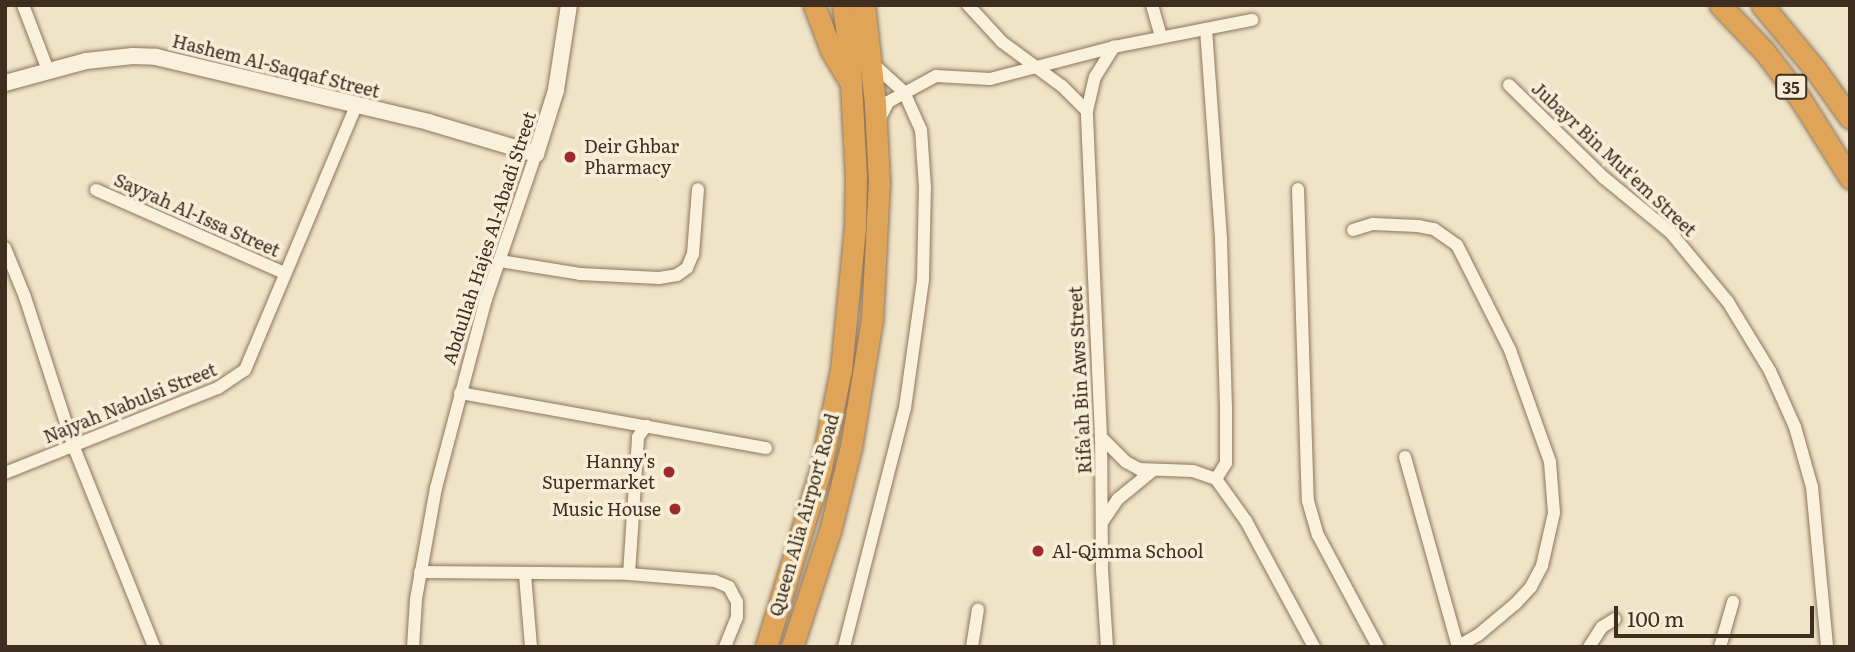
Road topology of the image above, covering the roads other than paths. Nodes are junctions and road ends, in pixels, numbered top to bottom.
1 (23, 5) edge
2 (569, 5) edge
3 (814, 5) edge
4 (843, 5) edge
5 (864, 5) edge
6 (968, 5) edge
7 (1152, 5) edge
8 (1720, 5) edge
9 (1762, 5) edge
10 (1252, 20) dead end
11 (1206, 29) junction
12 (1161, 37) junction
13 (1114, 47) junction
14 (871, 62) junction
15 (1034, 66) junction
16 (48, 70) junction
17 (850, 81) junction
18 (5, 83) edge
19 (1509, 85) dead end
20 (904, 92) junction
21 (356, 106) junction
22 (1087, 111) junction
23 (1850, 118) edge
24 (876, 124) junction
25 (536, 154) junction
26 (1850, 178) edge
27 (698, 188) dead end
28 (1298, 189) dead end
29 (96, 190) dead end
30 (1353, 230) dead end
31 (5, 248) edge
32 (500, 261) junction
33 (284, 272) junction
34 (460, 393) junction
35 (646, 426) junction
36 (1101, 438) junction
37 (73, 445) junction
38 (766, 448) dead end
39 (1405, 457) dead end
40 (1152, 471) junction
41 (5, 473) edge
42 (1216, 479) junction
43 (1102, 521) junction
44 (420, 572) junction
45 (629, 574) junction
46 (525, 575) junction
47 (1733, 602) dead end
48 (978, 609) dead end
49 (1615, 619) dead end
50 (150, 646) edge
51 (1458, 646) edge
52 (413, 647) edge
53 (530, 647) edge
54 (725, 647) edge
55 (766, 647) edge
56 (792, 647) edge
57 (845, 647) edge
58 (972, 647) edge
59 (1107, 647) edge
60 (1314, 647) edge
61 (1378, 647) edge
62 (1589, 647) edge
63 (1720, 647) edge
64 (1827, 647) edge

1 - 16 street
2 - 25 street, Abdullah Hajes Al-Abadi Street
3 - 17 highway
4 - 17 highway, Queen Alia Airport Road
5 - 14 highway, Queen Alia Airport Road
6 - 15 street
7 - 12 street
8 - 26 highway, 35
9 - 23 highway, 35
10 - 11 street
11 - 12 street
11 - 42 street
12 - 13 street
13 - 15 street
13 - 22 street, Rifa'ah Bin Aws Street
14 - 20 street
14 - 24 highway, Queen Alia Airport Road
15 - 20 street
15 - 22 street
16 - 18 street, Hashem Al-Saqqaf Street
16 - 21 street, Hashem Al-Saqqaf Street
17 - 55 highway, Queen Alia Airport Road
19 - 64 street, Jubayr Bin Mut'em Street
20 - 24 street
20 - 57 street
21 - 25 street, Hashem Al-Saqqaf Street
21 - 33 street, Najyah Nabulsi Street
22 - 36 street, Rifa'ah Bin Aws Street
24 - 56 highway, Queen Alia Airport Road
25 - 32 street, Abdullah Hajes Al-Abadi Street
27 - 32 street
28 - 61 street
29 - 33 street, Sayyah Al-Issa Street
30 - 51 street
31 - 37 street
32 - 34 street, Abdullah Hajes Al-Abadi Street
33 - 37 street, Najyah Nabulsi Street
34 - 35 street
34 - 44 street, Abdullah Hajes Al-Abadi Street
35 - 38 street
35 - 45 street
36 - 40 street
36 - 43 street, Rifa'ah Bin Aws Street
37 - 41 street, Najyah Nabulsi Street
37 - 50 street
39 - 51 street
40 - 42 street
40 - 43 street
42 - 60 street
43 - 59 street, Rifa'ah Bin Aws Street
44 - 46 street
44 - 52 street, Abdullah Hajes Al-Abadi Street
45 - 46 street
45 - 54 street
46 - 53 street
47 - 63 street
48 - 58 street
49 - 62 street

